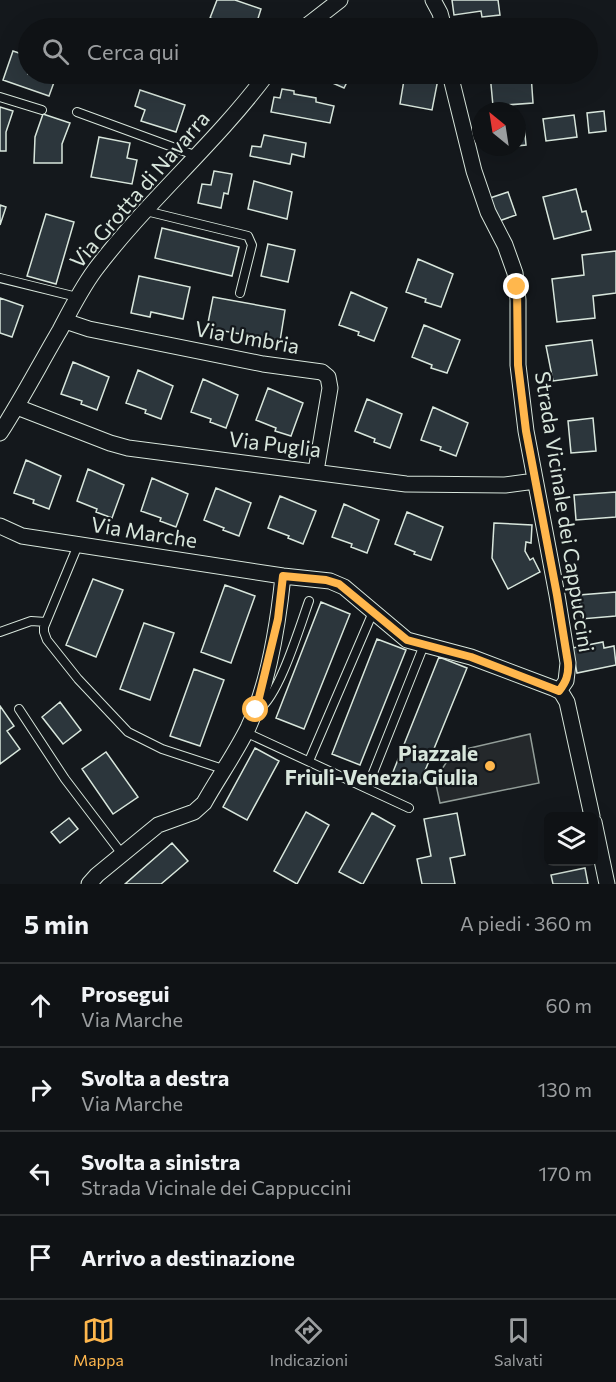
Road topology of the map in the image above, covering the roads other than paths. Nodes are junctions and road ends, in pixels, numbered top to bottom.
1 (340, 0) edge
2 (433, 0) edge
3 (317, 18) edge
4 (441, 18) edge
5 (258, 84) edge
6 (452, 84) edge
7 (0, 97) edge
8 (42, 110) dead end
9 (77, 112) dead end
10 (197, 156) junction
11 (146, 212) junction
12 (0, 278) edge
13 (240, 293) dead end
14 (77, 297) junction
15 (64, 321) junction
16 (17, 407) junction
17 (0, 433) edge
18 (316, 471) junction
19 (535, 481) junction
20 (0, 526) edge
21 (78, 545) junction
22 (283, 576) junction
23 (309, 601) dead end
24 (373, 612) junction
25 (46, 622) junction
26 (0, 632) edge
27 (424, 645) junction
28 (559, 691) junction
29 (19, 709) dead end
30 (255, 710) junction
31 (245, 732) junction
32 (309, 761) junction
33 (223, 769) junction
34 (367, 788) junction
35 (409, 808) dead end
36 (591, 812) edge
37 (598, 841) edge
38 (122, 854) junction
39 (89, 884) edge
40 (607, 884) edge

1 - 3 street
2 - 4 street
5 - 10 street, Via Grotta di Navarra
6 - 19 street, Strada Vicinale dei Cappuccini
7 - 8 lane
9 - 10 lane
10 - 11 street, Via Grotta di Navarra
11 - 13 lane
11 - 14 street, Via Grotta di Navarra
12 - 14 lane
14 - 15 street, Via Grotta di Navarra
15 - 16 street, Via Grotta di Navarra
15 - 18 street, Via Umbria
16 - 17 street, Via Grotta di Navarra
16 - 18 street, Via Puglia
18 - 19 street, Via Puglia
19 - 28 street, Strada Vicinale dei Cappuccini
20 - 21 street, Via Marche
21 - 22 street, Via Marche
21 - 25 lane
22 - 24 street, Via Marche
22 - 30 street
23 - 30 lane
24 - 27 street, Via Marche
24 - 32 lane
25 - 26 lane
25 - 33 lane
27 - 28 street, Via Marche
27 - 34 lane
28 - 36 street
29 - 38 lane
30 - 31 street
31 - 32 lane
31 - 33 street
32 - 34 lane
33 - 38 street
34 - 35 lane
37 - 40 street
38 - 39 street

